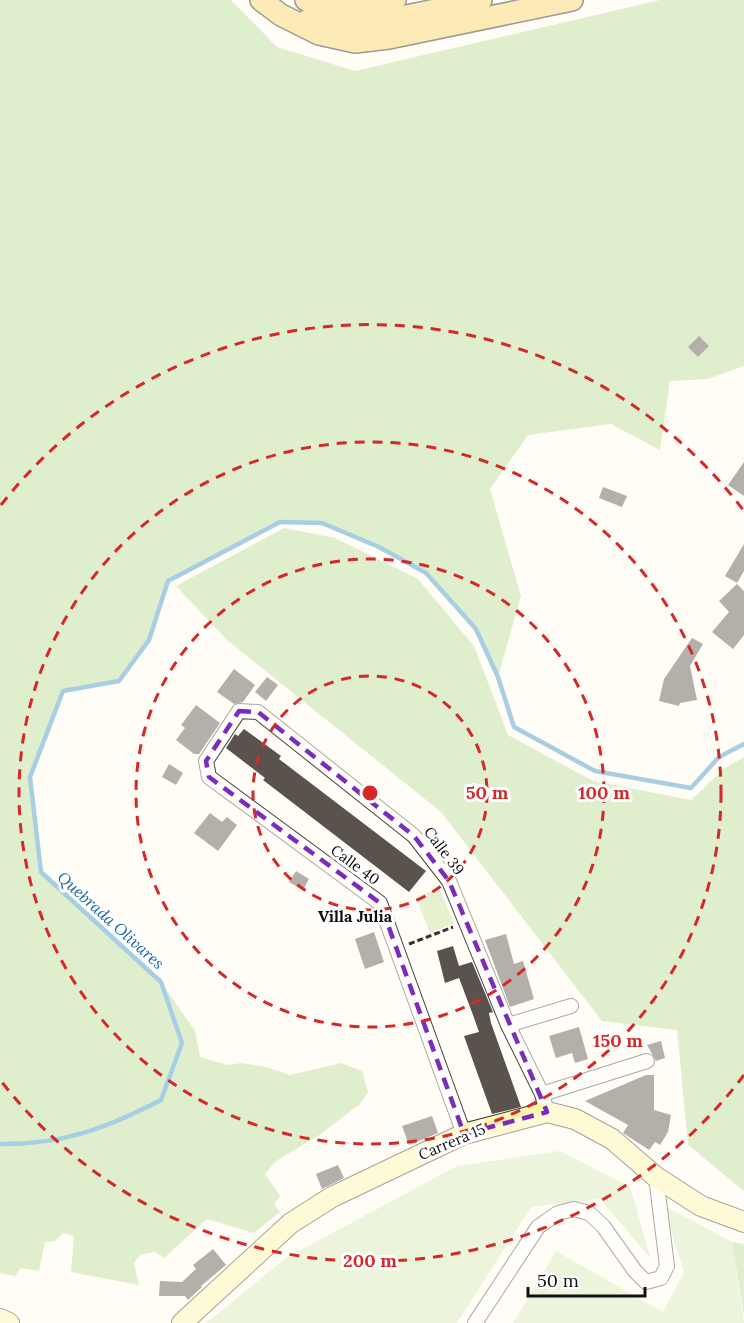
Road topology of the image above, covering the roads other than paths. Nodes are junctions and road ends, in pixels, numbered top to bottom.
1 (261, 0) edge
2 (306, 0) edge
3 (482, 0) edge
4 (572, 0) edge
5 (393, 10) edge
6 (281, 15) junction
7 (245, 709) joint
8 (571, 1006) dead end
9 (507, 1025) junction
10 (647, 1061) dead end
11 (544, 1103) junction
12 (464, 1134) junction
13 (656, 1177) junction
14 (744, 1222) edge
15 (0, 1319) edge
16 (9, 1323) edge
17 (182, 1323) edge
18 (475, 1323) edge

1 - 6 main road
2 - 5 main road
3 - 5 main road
4 - 6 main road
5 - 6 main road
7 - 9 street, Calle 39
7 - 12 street, Calle 40
8 - 9 street
9 - 11 street, Calle 39
10 - 11 street
11 - 12 main road, Carrera 15
11 - 13 main road, Carrera 15
12 - 17 main road, Carrera 15
13 - 14 main road, Carrera 15
13 - 18 street
15 - 16 main road

